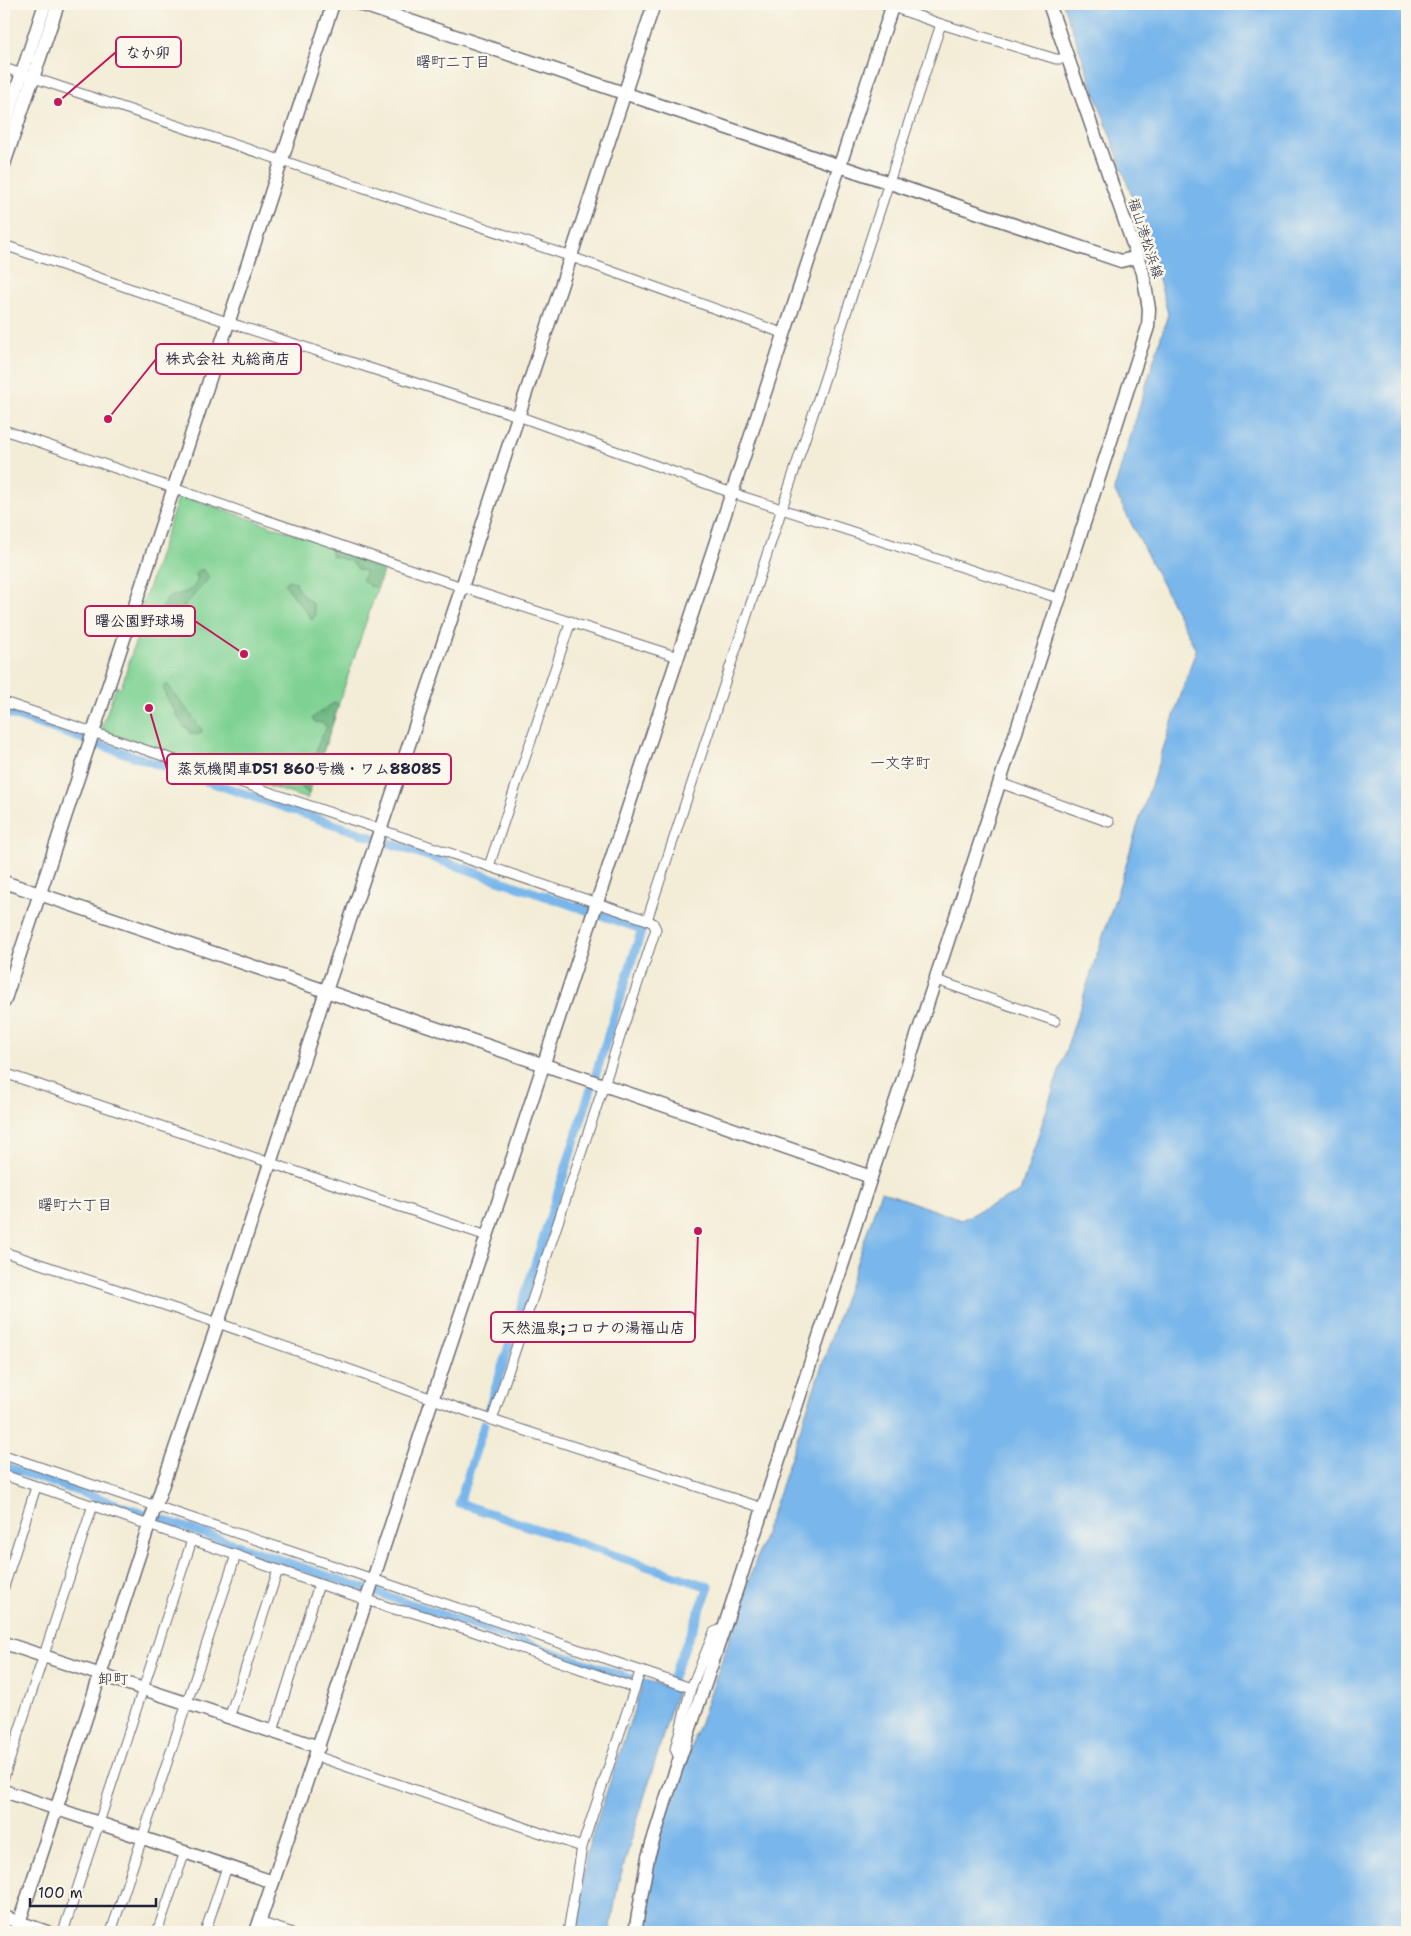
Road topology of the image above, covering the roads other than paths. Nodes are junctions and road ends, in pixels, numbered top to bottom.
1 (45, 4) edge
2 (58, 4) edge
3 (333, 4) edge
4 (360, 4) edge
5 (654, 4) edge
6 (1049, 4) edge
7 (890, 5) edge
8 (940, 24) junction
9 (1068, 59) junction
10 (4, 68) edge
11 (27, 75) junction
12 (624, 92) junction
13 (4, 127) edge
14 (282, 159) junction
15 (4, 164) edge
16 (841, 166) junction
17 (889, 183) junction
18 (4, 245) edge
19 (569, 256) junction
20 (1138, 257) junction
21 (230, 322) junction
22 (785, 334) junction
23 (518, 416) junction
24 (4, 430) edge
25 (173, 488) junction
26 (732, 493) junction
27 (782, 510) junction
28 (462, 587) junction
29 (1061, 599) junction
30 (571, 622) junction
31 (678, 657) junction
32 (4, 702) edge
33 (91, 738) junction
34 (1000, 783) junction
35 (1109, 822) dead end
36 (378, 836) junction
37 (489, 866) junction
38 (4, 882) edge
39 (40, 894) junction
40 (594, 909) junction
41 (647, 920) junction
42 (936, 980) junction
43 (326, 991) junction
44 (4, 1002) edge
45 (1055, 1021) dead end
46 (543, 1066) junction
47 (4, 1073) edge
48 (602, 1085) junction
49 (270, 1162) junction
50 (871, 1177) junction
51 (487, 1236) junction
52 (4, 1252) edge
53 (218, 1324) junction
54 (432, 1398) junction
55 (492, 1420) junction
56 (4, 1455) edge
57 (4, 1475) edge
58 (36, 1486) junction
59 (93, 1505) junction
60 (763, 1508) junction
61 (152, 1516) junction
62 (192, 1540) junction
63 (236, 1555) junction
64 (278, 1570) junction
65 (319, 1584) junction
66 (4, 1587) edge
67 (370, 1589) junction
68 (724, 1628) junction
69 (4, 1643) edge
70 (43, 1656) junction
71 (101, 1675) junction
72 (637, 1680) junction
73 (691, 1688) junction
74 (143, 1690) junction
75 (187, 1704) junction
76 (229, 1718) junction
77 (273, 1731) junction
78 (317, 1752) junction
79 (680, 1758) junction
80 (4, 1777) edge
81 (4, 1791) edge
82 (56, 1808) junction
83 (98, 1823) junction
84 (141, 1838) junction
85 (582, 1847) junction
86 (185, 1852) junction
87 (227, 1867) junction
88 (273, 1882) junction
89 (4, 1917) edge
90 (18, 1927) edge
91 (258, 1927) edge
92 (47, 1932) edge
93 (63, 1932) edge
94 (110, 1932) edge
95 (157, 1932) edge
96 (205, 1932) edge
97 (290, 1932) edge
98 (568, 1932) edge
99 (635, 1932) edge

1 - 11 street
2 - 11 street
3 - 14 street
4 - 12 street
5 - 12 street
6 - 9 street, 福山港松浜線
7 - 8 street
7 - 16 street
8 - 9 street
8 - 17 street
9 - 20 street, 福山港松浜線
10 - 11 street
11 - 13 street
11 - 14 street
11 - 15 street
12 - 16 street
12 - 19 street
14 - 19 street
14 - 21 street
16 - 17 street
16 - 22 street
17 - 20 street
17 - 27 street
18 - 21 street
19 - 22 street
19 - 23 street
20 - 29 street, 福山港松浜線
21 - 23 street
21 - 25 street
22 - 26 street
23 - 26 street
23 - 28 street
24 - 25 street
25 - 28 street
25 - 33 street
26 - 27 street
26 - 31 street
27 - 29 street
27 - 41 street
28 - 30 street
28 - 36 street
29 - 34 street, 福山港松浜線
30 - 31 street
30 - 37 street
31 - 40 street
32 - 33 street
33 - 36 street
33 - 39 street
34 - 35 street
34 - 42 street, 福山港松浜線
36 - 37 street
36 - 43 street
37 - 40 street
38 - 39 street
39 - 43 street
39 - 44 street
40 - 41 street
40 - 46 street
41 - 48 street
42 - 45 street
42 - 50 street, 福山港松浜線
43 - 46 street
43 - 49 street
46 - 48 street
46 - 51 street
47 - 49 street
48 - 50 street
48 - 55 street
49 - 51 street
49 - 53 street
50 - 60 street, 福山港松浜線
51 - 54 street
52 - 53 street
53 - 54 street
53 - 61 street
54 - 55 street
54 - 67 street
55 - 60 street
56 - 61 street
57 - 58 street
58 - 59 street
58 - 66 street
59 - 61 street
59 - 70 street
60 - 68 street, 福山港松浜線
61 - 62 street
61 - 67 street
61 - 71 street
62 - 63 street
62 - 74 street
63 - 64 street
63 - 75 street
64 - 65 street
64 - 76 street
65 - 67 street
65 - 77 street
67 - 72 street
67 - 72 street
67 - 78 street
68 - 73 street
68 - 79 street, 福山港松浜線
69 - 70 street
70 - 71 street
70 - 80 street
71 - 74 street
71 - 82 street
72 - 73 street
72 - 85 street
73 - 79 street
74 - 75 street
74 - 83 street
75 - 76 street
75 - 84 street
76 - 77 street
77 - 78 street
78 - 85 street
78 - 88 street
79 - 99 street, 福山港松浜線
81 - 82 street
82 - 83 street
82 - 90 street
83 - 84 street
83 - 93 street
84 - 86 street
84 - 94 street
85 - 98 street
86 - 87 street
86 - 95 street
87 - 88 street
87 - 96 street
88 - 91 street
89 - 90 street
90 - 92 street
91 - 97 street

